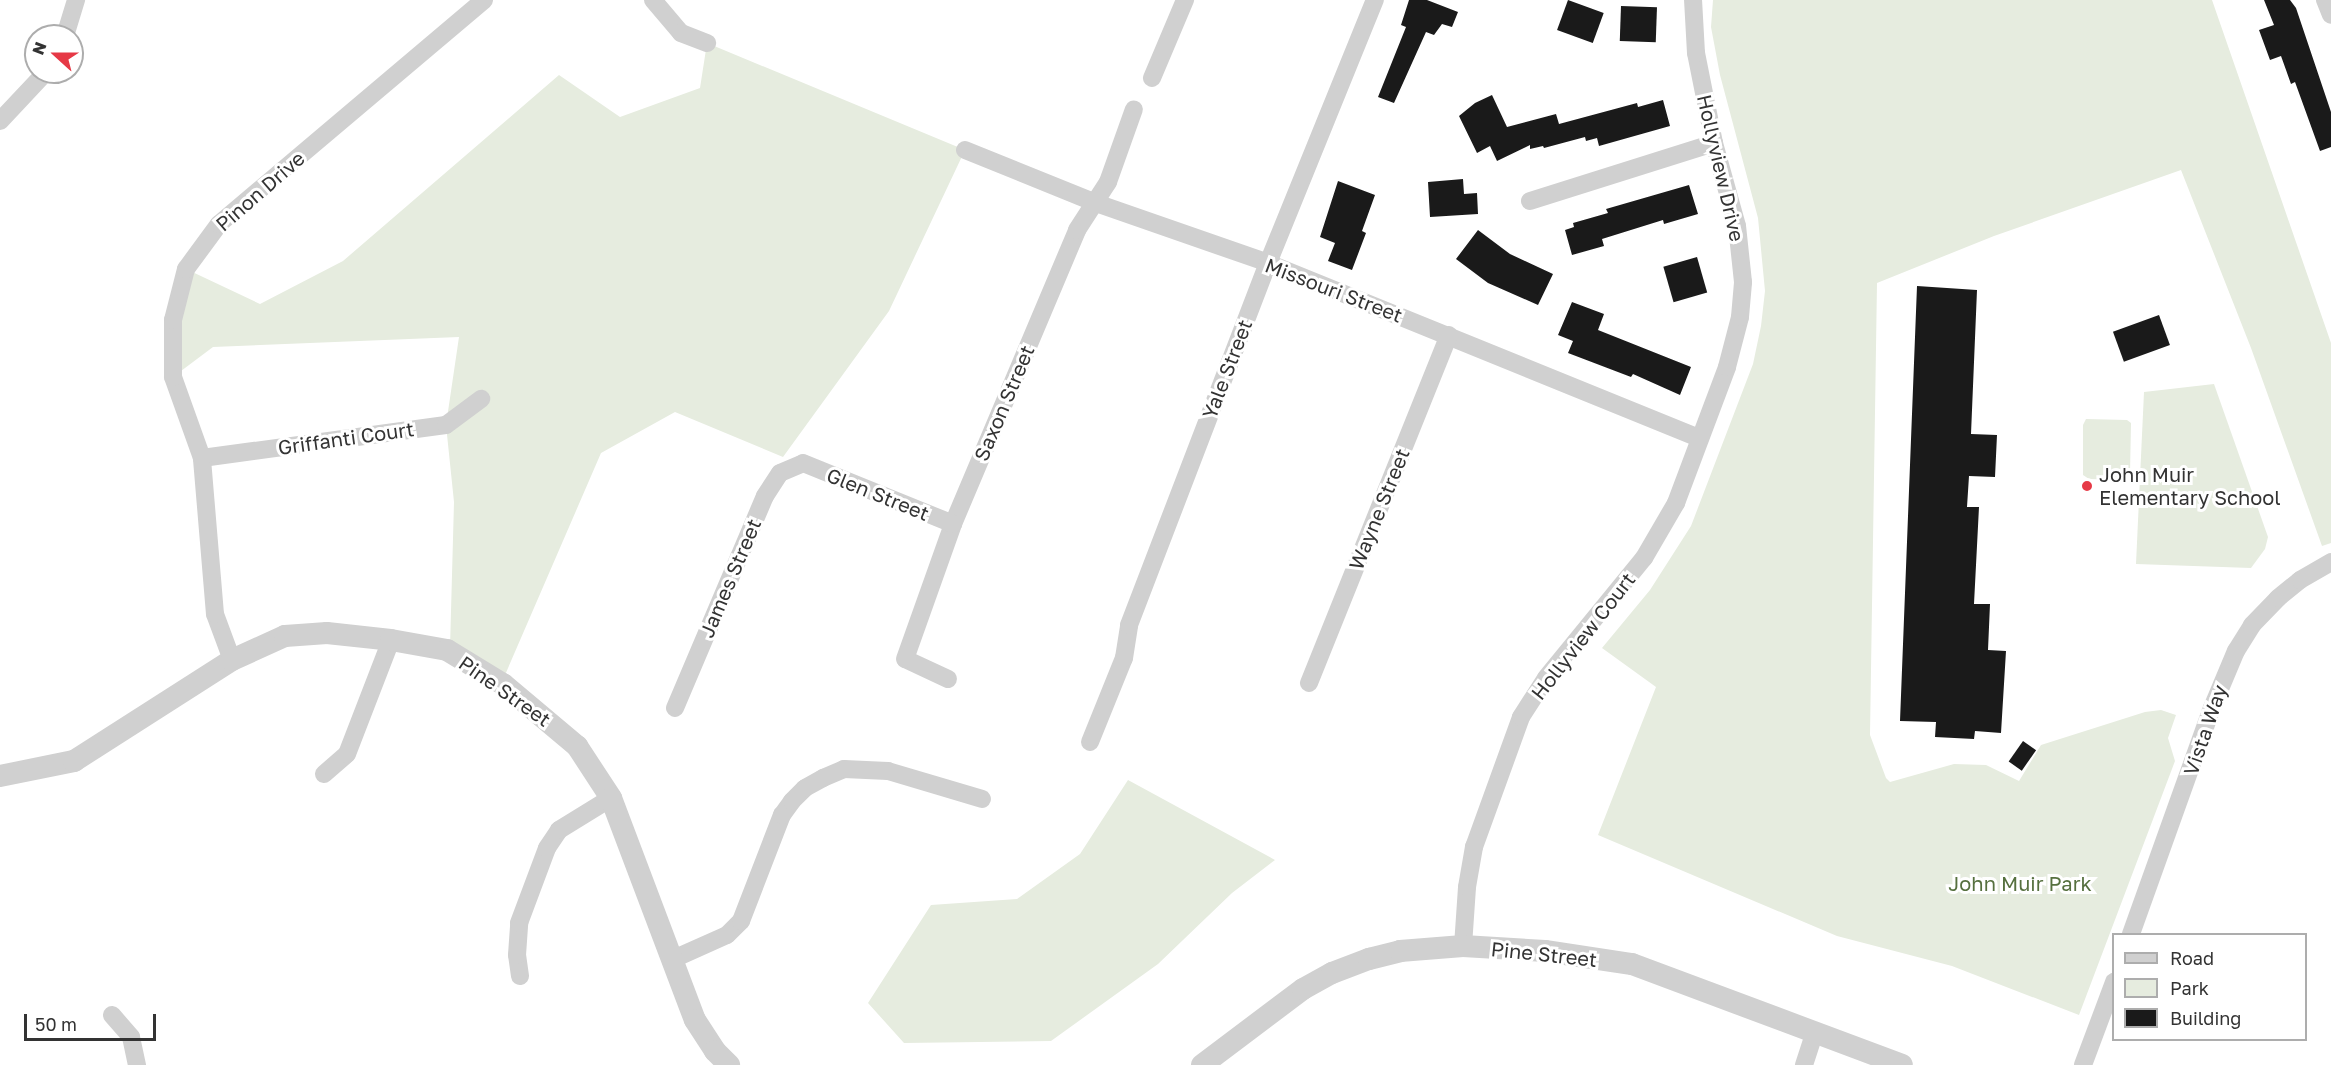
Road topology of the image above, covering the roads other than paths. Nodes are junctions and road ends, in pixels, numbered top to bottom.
1 (76, 0) edge
2 (484, 0) edge
3 (653, 0) edge
4 (1185, 0) edge
5 (1375, 0) edge
6 (1693, 0) edge
7 (2325, 0) edge
8 (2331, 15) edge
9 (68, 24) edge
10 (707, 43) dead end
11 (1152, 78) dead end
12 (35, 84) edge
13 (1134, 109) dead end
14 (0, 121) edge
15 (1714, 143) junction
16 (965, 150) dead end
17 (1530, 201) dead end
18 (1096, 203) junction
19 (1268, 263) junction
20 (1449, 335) junction
21 (481, 399) dead end
22 (1700, 438) junction
23 (202, 458) junction
24 (802, 464) joint
25 (953, 525) junction
26 (2331, 562) edge
27 (391, 640) junction
28 (232, 660) junction
29 (948, 679) dead end
30 (1309, 683) dead end
31 (675, 708) dead end
32 (1090, 742) dead end
33 (324, 774) dead end
34 (0, 776) edge
35 (611, 798) junction
36 (982, 799) dead end
37 (2131, 933) edge
38 (1463, 946) junction
39 (671, 960) junction
40 (520, 976) dead end
41 (2112, 987) edge
42 (112, 1015) dead end
43 (1815, 1032) junction
44 (1212, 1062) edge
45 (137, 1065) edge
46 (729, 1065) edge
47 (1804, 1065) edge
48 (1902, 1065) edge
49 (2083, 1065) edge

1 - 9 street
2 - 23 street, Pinon Drive
3 - 10 street
4 - 11 street
5 - 19 street, Yale Street
6 - 15 street, Hollyview Drive
7 - 8 street
12 - 14 street
13 - 18 street, Saxon Street
15 - 17 street
15 - 22 street, Hollyview Drive
16 - 18 street, Missouri Street
18 - 19 street, Missouri Street
18 - 25 street, Saxon Street
19 - 20 street, Missouri Street
19 - 32 street, Yale Street
20 - 22 street, Missouri Street
20 - 30 street, Wayne Street
21 - 23 street, Griffanti Court
22 - 38 street, Hollyview Court
23 - 28 street, Pinon Drive
24 - 25 street, Glen Street
24 - 31 street, James Street
25 - 29 street, Saxon Street
26 - 37 street, Vista Way
27 - 28 street, Pine Street
27 - 33 street
27 - 35 street, Pine Street
28 - 34 street, Pine Street
35 - 39 street, Pine Street
35 - 40 street
36 - 39 street
38 - 43 street, Pine Street
38 - 44 street, Pine Street
39 - 46 street, Pine Street
41 - 49 street
42 - 45 street
43 - 47 street
43 - 48 street, Pine Street

